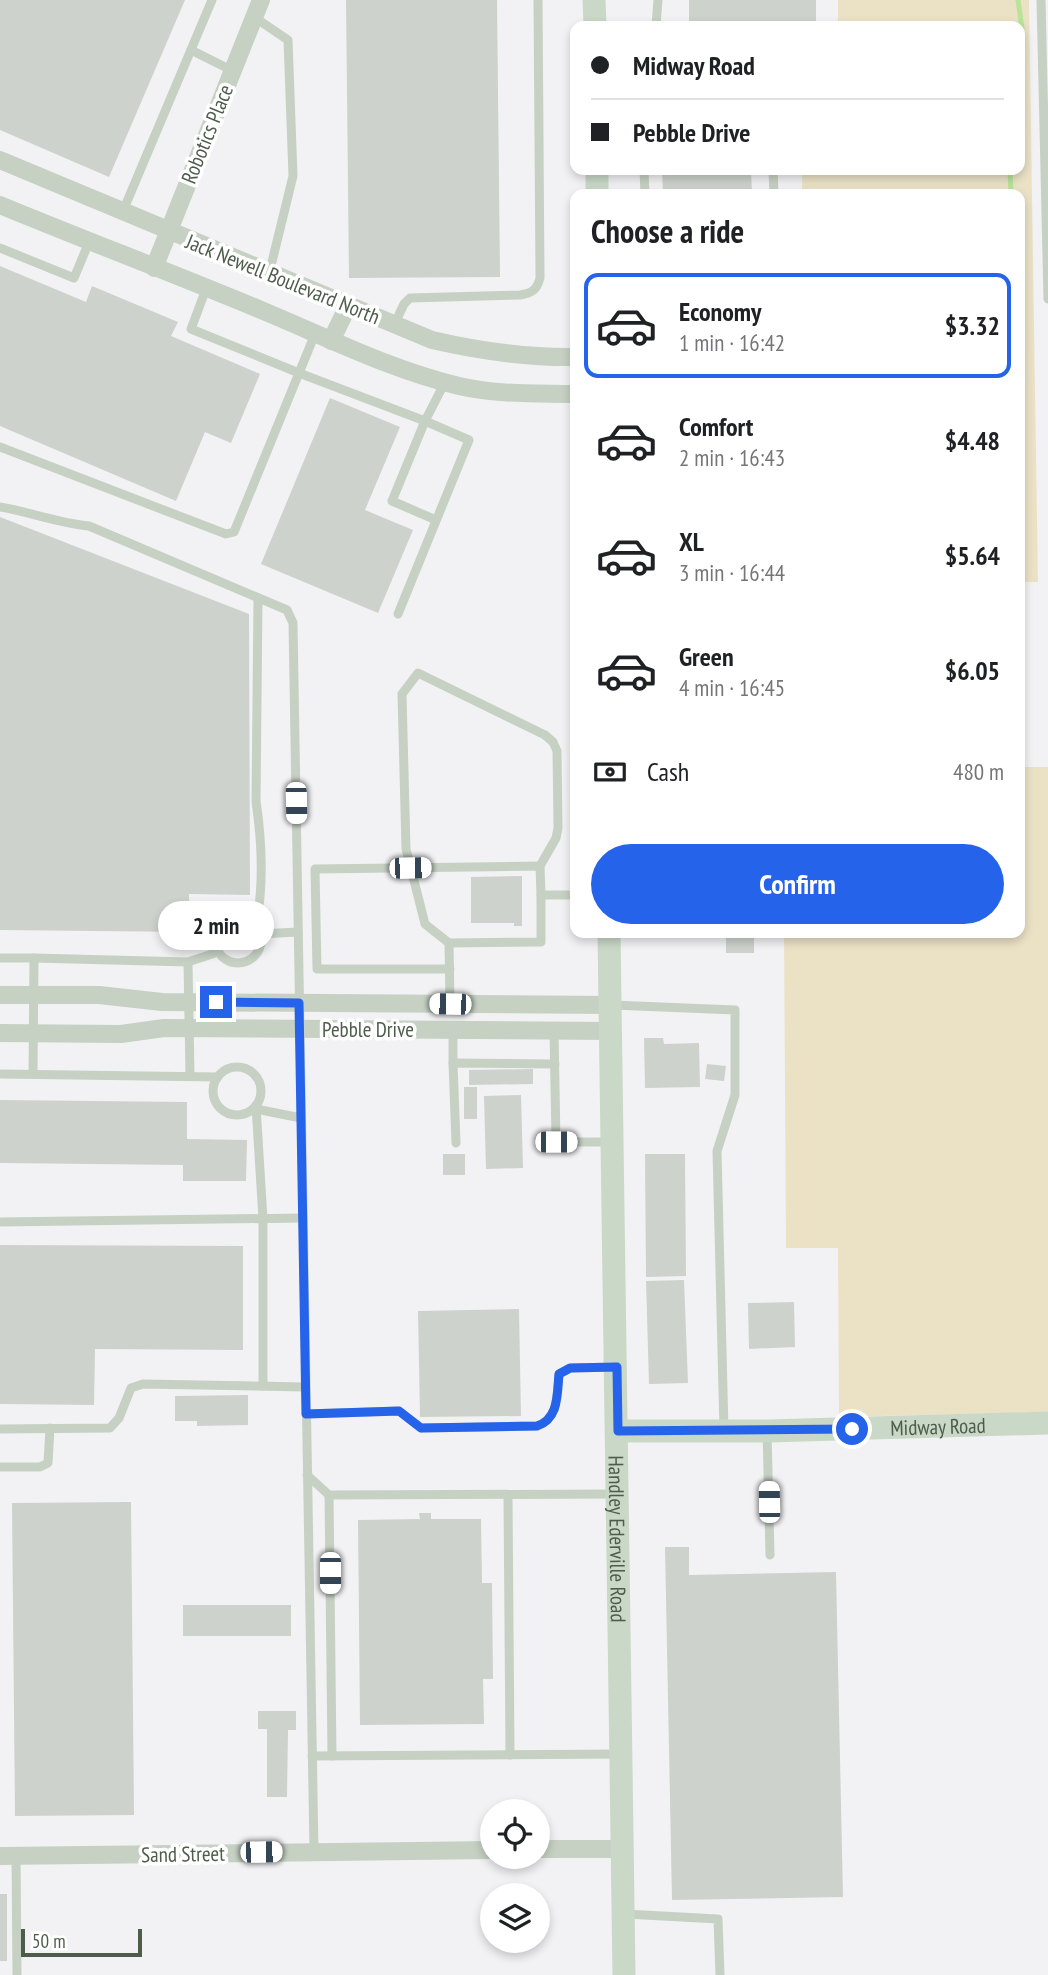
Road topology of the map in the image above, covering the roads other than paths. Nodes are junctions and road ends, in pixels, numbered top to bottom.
1 (212, 0) edge
2 (261, 0) edge
3 (538, 0) edge
4 (594, 0) edge
5 (658, 0) edge
6 (1041, 0) edge
7 (254, 17) junction
8 (595, 21) edge
9 (656, 21) edge
10 (191, 50) junction
11 (233, 71) junction
12 (0, 160) edge
13 (1, 208) edge
14 (122, 212) junction
15 (168, 232) junction
16 (89, 242) junction
17 (0, 248) edge
18 (154, 268) junction
19 (269, 274) junction
20 (206, 289) junction
21 (1048, 299) edge
22 (348, 306) junction
23 (394, 325) junction
24 (323, 338) junction
25 (570, 357) edge
26 (299, 373) junction
27 (445, 382) junction
28 (570, 394) edge
29 (425, 421) junction
30 (0, 447) edge
31 (0, 507) edge
32 (436, 520) junction
33 (258, 598) junction
34 (398, 614) dead end
35 (540, 866) junction
36 (410, 868) junction
37 (541, 895) junction
38 (570, 895) edge
39 (258, 930) junction
40 (298, 932) junction
41 (609, 938) edge
42 (449, 943) junction
43 (218, 952) junction
44 (0, 958) edge
45 (34, 958) junction
46 (188, 962) junction
47 (450, 969) junction
48 (0, 995) edge
49 (33, 995) junction
50 (188, 1002) junction
51 (299, 1003) junction
52 (418, 1003) junction
53 (450, 1004) junction
54 (508, 1004) junction
55 (611, 1005) junction
56 (188, 1028) junction
57 (299, 1029) junction
58 (419, 1030) junction
59 (453, 1030) junction
60 (508, 1030) junction
61 (554, 1031) junction
62 (611, 1031) junction
63 (0, 1033) edge
64 (33, 1034) junction
65 (453, 1063) junction
66 (555, 1064) junction
67 (0, 1074) edge
68 (33, 1074) junction
69 (190, 1076) junction
70 (218, 1077) junction
71 (256, 1107) junction
72 (300, 1118) junction
73 (613, 1142) junction
74 (456, 1143) dead end
75 (263, 1219) junction
76 (302, 1219) junction
77 (0, 1222) edge
78 (617, 1367) junction
79 (263, 1386) junction
80 (305, 1387) junction
81 (306, 1414) junction
82 (1048, 1423) edge
83 (50, 1428) junction
84 (0, 1429) edge
85 (618, 1431) junction
86 (724, 1431) junction
87 (767, 1431) junction
88 (0, 1467) edge
89 (307, 1475) junction
90 (618, 1494) junction
91 (329, 1495) junction
92 (508, 1496) junction
93 (769, 1555) dead end
94 (621, 1754) junction
95 (510, 1755) junction
96 (312, 1756) junction
97 (332, 1756) junction
98 (550, 1849) edge
99 (621, 1849) junction
100 (480, 1850) edge
101 (314, 1851) junction
102 (8, 1856) edge
103 (623, 1914) junction
104 (17, 1975) edge
105 (624, 1975) edge
106 (720, 1975) edge

1 - 10 lane
2 - 7 street, Robotics Place
3 - 23 lane
4 - 8 main road
5 - 9 lane
6 - 21 lane
7 - 11 street, Robotics Place
7 - 19 lane
10 - 11 lane
10 - 14 lane
11 - 15 street, Robotics Place
12 - 14 street, Jack Newell Boulevard North
13 - 16 street, Jack Newell Boulevard North
14 - 15 street, Jack Newell Boulevard North
15 - 18 street, Robotics Place
15 - 19 street, Jack Newell Boulevard North
16 - 17 lane
16 - 18 street, Jack Newell Boulevard North
18 - 20 street, Jack Newell Boulevard North
19 - 22 street, Jack Newell Boulevard North
20 - 24 street, Jack Newell Boulevard North
20 - 26 lane
22 - 23 street, Jack Newell Boulevard North
22 - 24 street
23 - 25 street, Jack Newell Boulevard North
24 - 26 lane
24 - 27 street, Jack Newell Boulevard North
26 - 29 lane
26 - 30 lane
27 - 28 street, Jack Newell Boulevard North
27 - 29 lane
29 - 32 lane
29 - 32 lane
31 - 33 lane
32 - 34 lane
33 - 39 lane
33 - 40 lane
35 - 36 lane
35 - 36 lane
35 - 37 lane
36 - 42 lane
36 - 47 lane
37 - 38 lane
37 - 42 lane
39 - 40 lane
39 - 43 lane
39 - 43 lane
40 - 51 lane
41 - 55 main road, Handley Ederville Road
42 - 47 lane
43 - 46 lane
44 - 45 lane
45 - 46 lane
45 - 49 lane
46 - 50 lane
47 - 53 lane
48 - 49 street, Pebble Drive
49 - 50 street, Pebble Drive
49 - 64 lane
50 - 51 street, Pebble Drive
50 - 56 lane
51 - 52 street, Pebble Drive
51 - 57 lane
52 - 53 street, Pebble Drive
52 - 58 street
53 - 54 street, Pebble Drive
54 - 55 street, Pebble Drive
54 - 60 street
55 - 62 main road, Handley Ederville Road
55 - 86 lane
56 - 57 street, Pebble Drive
56 - 64 street, Pebble Drive
56 - 69 lane
57 - 58 street, Pebble Drive
57 - 72 lane
58 - 59 street, Pebble Drive
59 - 60 street, Pebble Drive
59 - 65 lane
60 - 61 street, Pebble Drive
61 - 62 street, Pebble Drive
61 - 66 lane
62 - 73 main road, Handley Ederville Road
63 - 64 street, Pebble Drive
64 - 68 lane
65 - 66 lane
65 - 74 lane
66 - 73 lane
67 - 68 lane
68 - 69 lane
69 - 70 lane
70 - 71 lane
70 - 71 lane
71 - 72 lane
71 - 75 lane
72 - 76 lane
73 - 78 main road, Handley Ederville Road
75 - 76 lane
75 - 77 lane
75 - 79 lane
76 - 80 lane
78 - 81 lane
78 - 85 main road, Handley Ederville Road
79 - 80 lane
79 - 83 lane
80 - 81 lane
81 - 89 lane
82 - 87 main road, Midway Road
83 - 84 lane
83 - 88 lane
85 - 86 main road, Midway Road
85 - 90 main road, Handley Ederville Road
86 - 87 main road, Midway Road
87 - 93 lane
89 - 91 lane
89 - 96 lane
90 - 92 lane
90 - 94 main road, Handley Ederville Road
91 - 92 lane
91 - 97 lane
92 - 95 lane
94 - 95 lane
94 - 99 main road, Handley Ederville Road
95 - 97 lane
96 - 97 lane
96 - 101 lane
98 - 99 street
99 - 103 main road, Handley Ederville Road
100 - 101 street, Sand Street
101 - 102 street, Sand Street
102 - 104 lane
103 - 105 main road, Handley Ederville Road
103 - 106 lane

